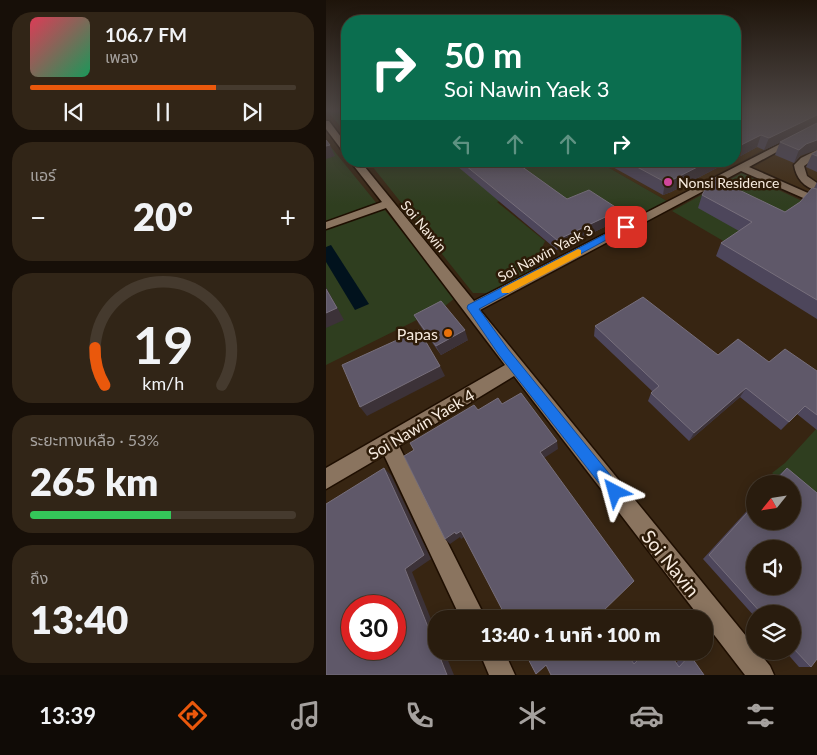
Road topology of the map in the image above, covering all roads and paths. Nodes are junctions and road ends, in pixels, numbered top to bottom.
1 (790, 142) edge
2 (817, 154) edge
3 (359, 167) edge
4 (742, 167) junction
5 (817, 188) edge
6 (817, 202) edge
7 (387, 204) junction
8 (326, 226) edge
9 (472, 308) junction
10 (516, 368) junction
11 (388, 444) junction
12 (326, 479) edge
13 (470, 610) edge
14 (494, 660) edge
15 (502, 675) edge
16 (761, 675) edge

1 - 4 street, Soi Nawin Yaek 3
2 - 5 street
3 - 7 street, Soi Nawin
4 - 6 street
4 - 9 street, Soi Nawin Yaek 3
7 - 8 street
7 - 9 street, Soi Nawin
9 - 10 street, Soi Navin
10 - 11 street, Soi Nawin Yaek 4
10 - 16 street, Soi Navin
11 - 12 street, Soi Nawin Yaek 4
11 - 13 street
14 - 15 street

